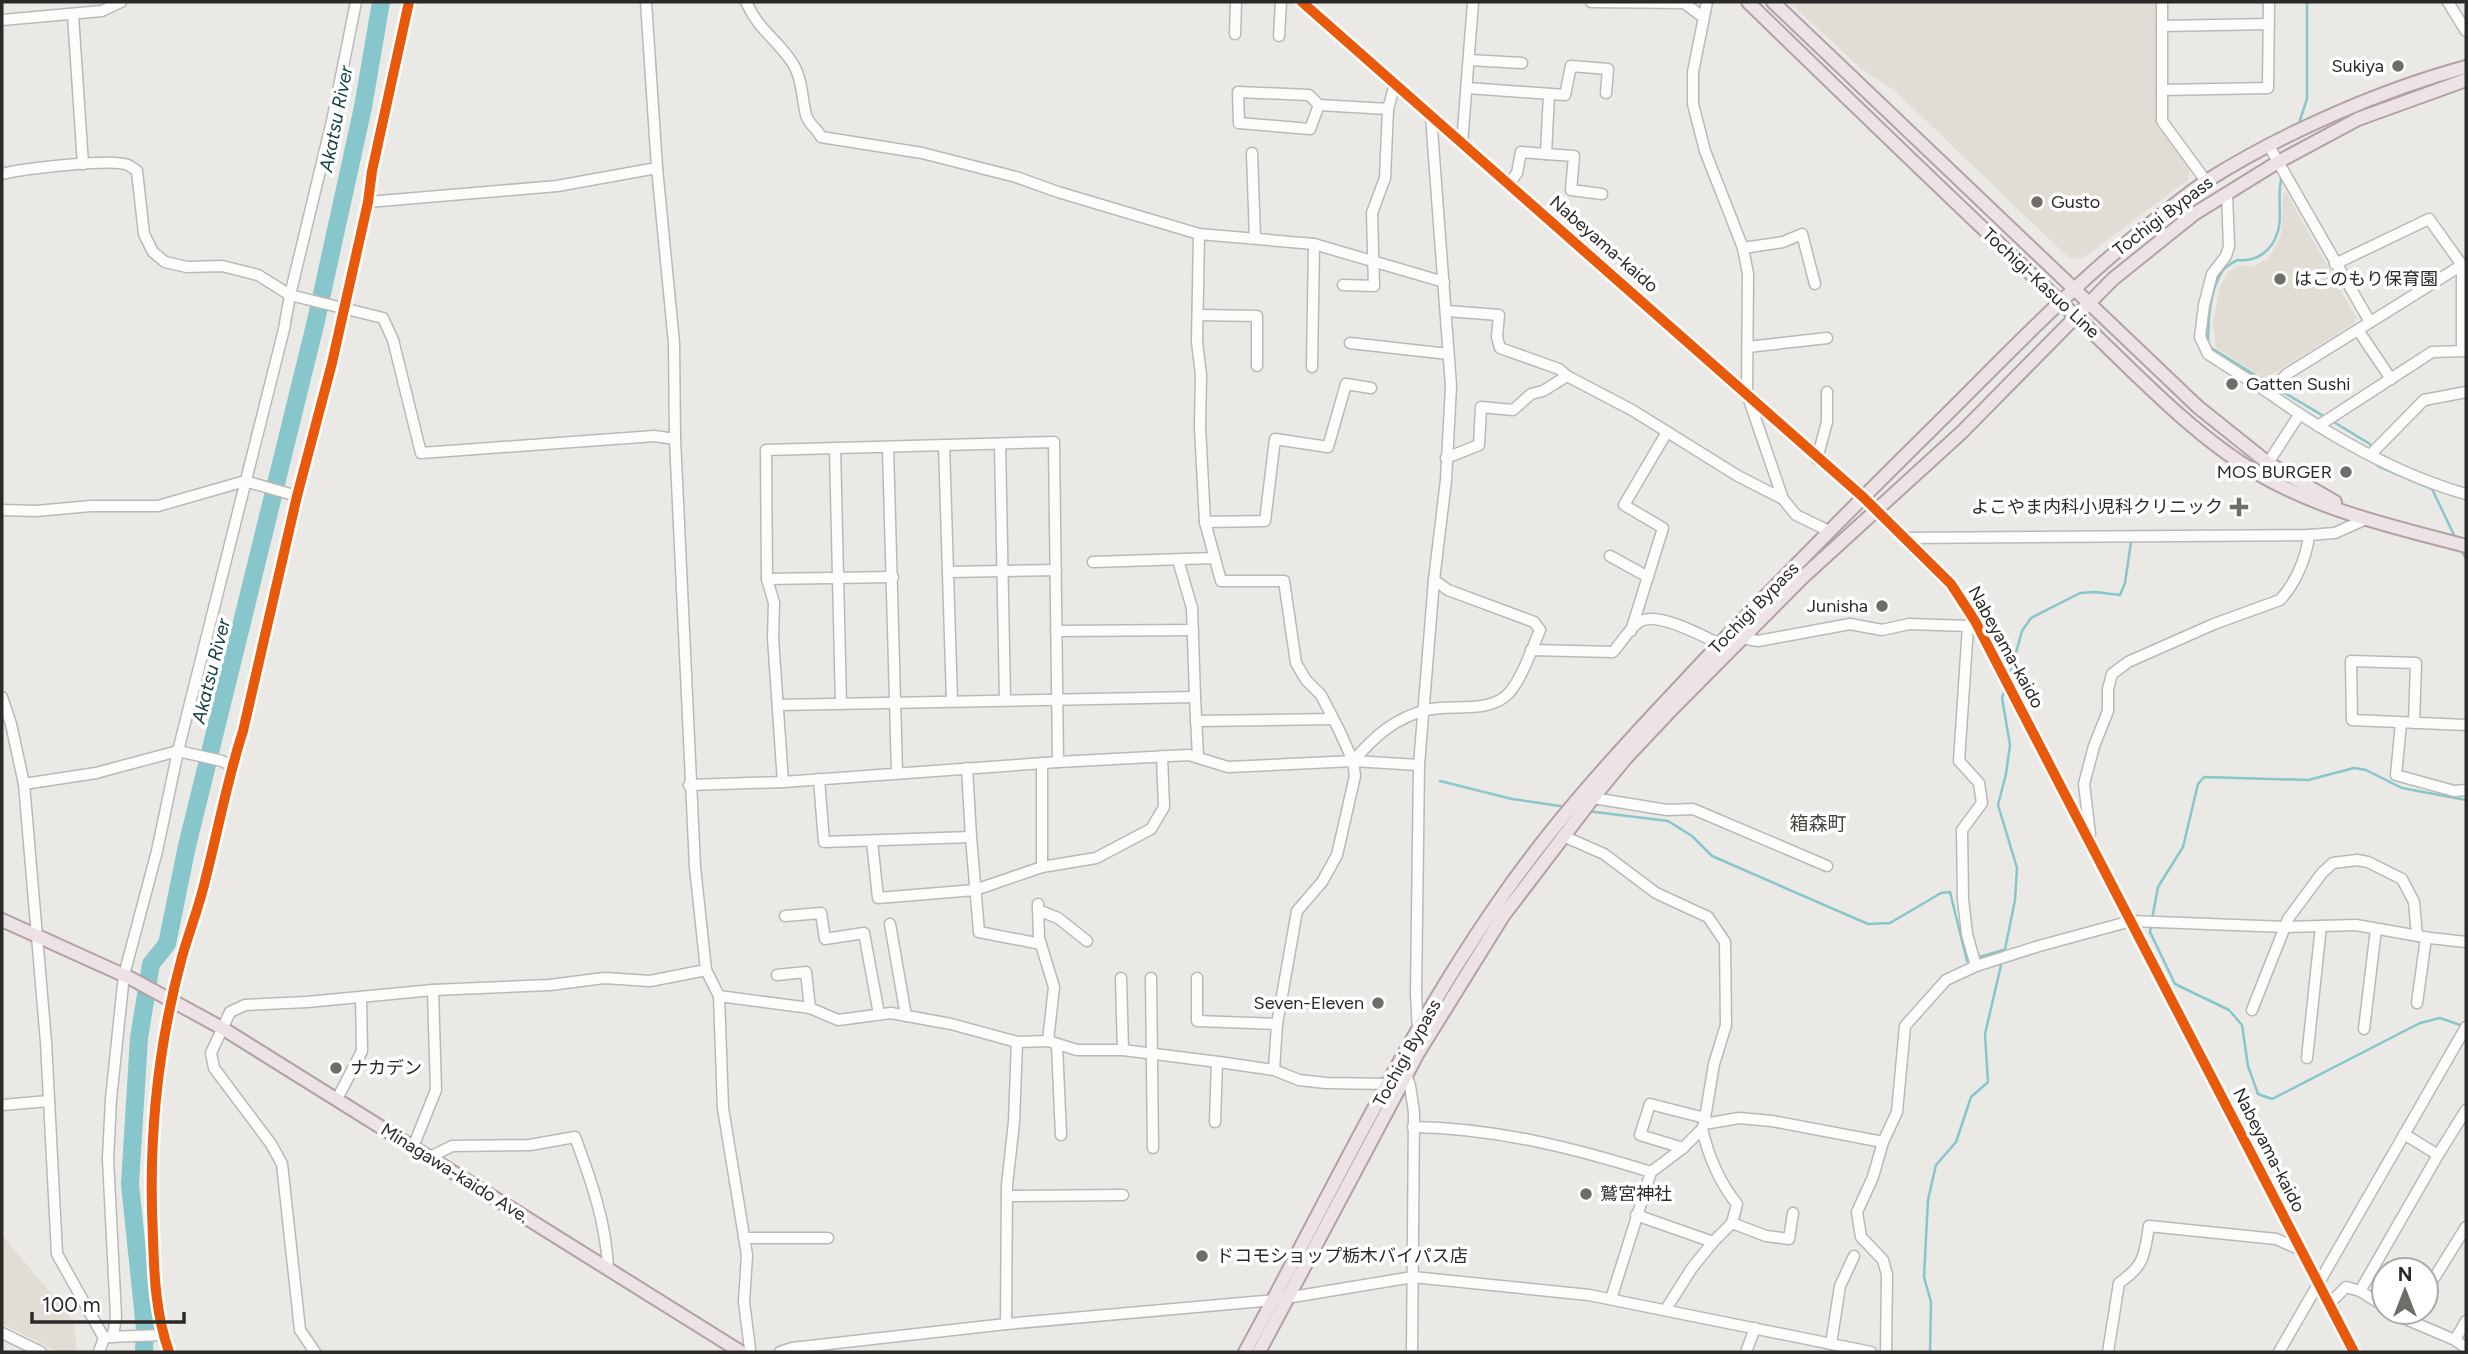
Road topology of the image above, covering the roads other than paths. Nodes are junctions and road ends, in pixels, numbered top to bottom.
1 (121, 2) edge
2 (356, 2) edge
3 (408, 2) edge
4 (646, 2) edge
5 (746, 2) edge
6 (1236, 2) edge
7 (1281, 2) edge
8 (1302, 2) edge
9 (1473, 2) edge
10 (1591, 2) edge
11 (1707, 2) edge
12 (1748, 2) edge
13 (1773, 2) edge
14 (2162, 2) edge
15 (2269, 2) edge
16 (2448, 2) edge
17 (73, 15) junction
18 (1703, 17) junction
19 (2, 20) edge
20 (2269, 24) junction
21 (2162, 26) junction
22 (2466, 31) edge
23 (1236, 34) dead end
24 (1279, 36) dead end
25 (1469, 60) junction
26 (1522, 62) dead end
27 (2466, 67) edge
28 (2466, 80) edge
29 (1395, 84) junction
30 (1467, 88) junction
31 (2162, 90) junction
32 (1606, 93) dead end
33 (1549, 94) junction
34 (1319, 105) junction
35 (1388, 109) junction
36 (1431, 116) junction
37 (1462, 144) junction
38 (2269, 146) junction
39 (1252, 153) dead end
40 (1546, 155) junction
41 (2278, 162) junction
42 (83, 164) junction
43 (657, 168) junction
44 (2, 174) edge
45 (2206, 181) junction
46 (1509, 184) junction
47 (1602, 194) dead end
48 (2227, 194) junction
49 (368, 202) junction
50 (1199, 234) junction
51 (1255, 238) junction
52 (1314, 244) junction
53 (1743, 248) junction
54 (1371, 260) junction
55 (2336, 264) junction
56 (2462, 264) junction
57 (1444, 282) junction
58 (1815, 284) dead end
59 (1343, 285) dead end
60 (2074, 289) junction
61 (290, 295) junction
62 (2061, 302) junction
63 (2090, 303) junction
64 (343, 309) junction
65 (1447, 311) junction
66 (1198, 315) junction
67 (2076, 316) junction
68 (2464, 316) edge
69 (2370, 322) junction
70 (2358, 330) junction
71 (1827, 338) dead end
72 (1350, 343) dead end
73 (1748, 347) junction
74 (2464, 351) edge
75 (1448, 354) junction
76 (1257, 366) dead end
77 (1312, 367) dead end
78 (1567, 376) junction
79 (2391, 379) junction
80 (1371, 388) dead end
81 (1827, 392) dead end
82 (2466, 392) edge
83 (2269, 393) junction
84 (1747, 394) junction
85 (2299, 415) junction
86 (2318, 426) junction
87 (1667, 432) junction
88 (675, 439) junction
89 (1000, 444) junction
90 (944, 445) junction
91 (888, 447) junction
92 (835, 448) junction
93 (2371, 454) junction
94 (1446, 458) junction
95 (1817, 459) junction
96 (2268, 463) junction
97 (250, 482) junction
98 (2466, 494) edge
99 (297, 496) junction
100 (1863, 497) junction
101 (1783, 499) junction
102 (2, 510) edge
103 (1876, 510) junction
104 (2366, 519) junction
105 (1205, 522) junction
106 (1829, 531) junction
107 (2309, 535) junction
108 (1905, 538) junction
109 (2466, 546) edge
110 (1610, 556) dead end
111 (1215, 558) junction
112 (1178, 560) junction
113 (1093, 562) dead end
114 (1056, 570) junction
115 (1003, 571) junction
116 (948, 572) junction
117 (892, 577) junction
118 (1648, 577) junction
119 (838, 578) junction
120 (767, 579) junction
121 (1434, 580) junction
122 (1972, 624) junction
123 (1193, 630) junction
124 (1056, 631) junction
125 (1631, 631) junction
126 (1742, 638) junction
127 (1719, 644) junction
128 (1531, 650) junction
129 (2, 697) edge
130 (1195, 697) junction
131 (1057, 698) junction
132 (1005, 700) junction
133 (952, 701) junction
134 (897, 702) junction
135 (841, 704) junction
136 (778, 705) junction
137 (1425, 710) junction
138 (1334, 719) junction
139 (1196, 721) junction
140 (2401, 723) junction
141 (2414, 723) junction
142 (2466, 725) edge
143 (180, 751) junction
144 (1162, 756) junction
145 (1198, 757) junction
146 (1353, 761) junction
147 (1058, 762) junction
148 (1042, 763) junction
149 (227, 764) junction
150 (1419, 765) junction
151 (967, 768) junction
152 (897, 773) junction
153 (819, 779) junction
154 (783, 782) junction
155 (24, 784) junction
156 (689, 785) junction
157 (2466, 790) edge
158 (1593, 798) junction
159 (1563, 836) junction
160 (971, 837) junction
161 (872, 841) junction
162 (2091, 842) junction
163 (1826, 866) dead end
164 (1042, 867) junction
165 (975, 890) junction
166 (785, 916) dead end
167 (2, 920) edge
168 (2131, 921) junction
169 (890, 924) dead end
170 (2320, 926) junction
171 (2286, 927) junction
172 (2376, 929) junction
173 (36, 934) junction
174 (2422, 937) junction
175 (1087, 941) dead end
176 (2466, 942) edge
177 (1041, 944) junction
178 (1976, 966) junction
179 (706, 970) junction
180 (777, 975) dead end
181 (127, 976) junction
182 (1121, 978) dead end
183 (1151, 978) dead end
184 (1198, 978) dead end
185 (433, 990) junction
186 (719, 996) junction
187 (361, 997) junction
188 (170, 999) junction
189 (2417, 1003) dead end
190 (810, 1008) junction
191 (2252, 1010) dead end
192 (879, 1014) junction
193 (906, 1016) junction
194 (1277, 1024) junction
195 (2466, 1027) edge
196 (222, 1028) junction
197 (2364, 1029) dead end
198 (1418, 1030) junction
199 (1017, 1042) junction
200 (1053, 1043) junction
201 (1123, 1050) junction
202 (1418, 1053) junction
203 (1152, 1055) junction
204 (2307, 1058) dead end
205 (1401, 1061) junction
206 (1217, 1062) junction
207 (1274, 1070) junction
208 (1406, 1075) junction
209 (1388, 1084) junction
210 (337, 1099) junction
211 (49, 1101) junction
212 (2, 1105) edge
213 (2466, 1110) edge
214 (1215, 1122) dead end
215 (1703, 1124) junction
216 (1413, 1127) junction
217 (1061, 1135) dead end
218 (2404, 1135) junction
219 (1883, 1142) junction
220 (413, 1147) junction
221 (1153, 1148) dead end
222 (1684, 1148) junction
223 (2438, 1155) junction
224 (430, 1157) junction
225 (1651, 1172) junction
226 (1123, 1195) dead end
227 (1007, 1196) junction
228 (1793, 1213) dead end
229 (1636, 1215) junction
230 (1732, 1223) junction
231 (2466, 1227) edge
232 (744, 1238) junction
233 (828, 1238) dead end
234 (1713, 1242) junction
235 (2301, 1250) junction
236 (1854, 1256) dead end
237 (608, 1268) junction
238 (2440, 1269) edge
239 (1413, 1278) junction
240 (2318, 1284) junction
241 (2360, 1292) junction
242 (1289, 1297) junction
243 (1611, 1298) junction
244 (2370, 1298) edge
245 (1274, 1300) junction
246 (2329, 1304) junction
247 (1666, 1309) junction
248 (2466, 1321) edge
249 (1006, 1324) junction
250 (2429, 1326) edge
251 (1755, 1328) junction
252 (2, 1333) edge
253 (161, 1335) junction
254 (109, 1337) junction
255 (2455, 1340) junction
256 (1831, 1344) junction
257 (2466, 1348) edge
258 (41, 1352) edge
259 (99, 1352) edge
260 (169, 1352) edge
261 (315, 1352) edge
262 (741, 1352) edge
263 (748, 1352) edge
264 (780, 1352) edge
265 (1245, 1352) edge
266 (1259, 1352) edge
267 (1412, 1352) edge
268 (1746, 1352) edge
269 (1871, 1352) edge
270 (1886, 1352) edge
271 (2108, 1352) edge
272 (2279, 1352) edge
273 (2354, 1352) edge

1 - 17 street
2 - 61 street
3 - 49 street
4 - 43 street
5 - 50 street
6 - 23 street
7 - 24 street
8 - 29 street, Nabeyama-kaido
9 - 25 street
10 - 18 street
11 - 18 street
12 - 62 main road, Tochigi-Kasuo Line
13 - 60 main road, Tochigi-Kasuo Line
14 - 21 street
15 - 20 street
16 - 22 street
17 - 19 street
17 - 42 street
18 - 53 street
20 - 21 street
20 - 31 street
21 - 31 street
25 - 26 street
25 - 30 street
27 - 38 main road, Tochigi Bypass
28 - 41 main road, Tochigi Bypass
29 - 35 street
29 - 36 street, Nabeyama-kaido
30 - 33 street
30 - 37 street
31 - 45 street
32 - 33 street
33 - 40 street
34 - 34 street
34 - 35 street
35 - 54 street
36 - 37 street, Nabeyama-kaido
36 - 57 street
37 - 46 street, Nabeyama-kaido
38 - 41 street
38 - 45 main road, Tochigi Bypass
39 - 51 street
40 - 46 street
40 - 47 street
41 - 48 main road, Tochigi Bypass
41 - 55 street
42 - 44 street
42 - 61 street
43 - 49 street
43 - 88 street
45 - 60 main road, Tochigi Bypass
46 - 84 street, Nabeyama-kaido
48 - 63 main road, Tochigi Bypass
48 - 83 street
49 - 64 street
50 - 51 street
50 - 66 street
51 - 52 street
52 - 54 street
52 - 77 street
53 - 58 street
53 - 73 street
54 - 57 street
54 - 59 street
55 - 56 street
55 - 69 street
56 - 68 street
56 - 69 street
57 - 65 street
60 - 62 main road, Tochigi Bypass
60 - 63 main road, Tochigi-Kasuo Line
61 - 64 street
61 - 97 street
62 - 67 main road, Tochigi-Kasuo Line
62 - 100 main road, Tochigi Bypass
63 - 67 main road, Tochigi Bypass
63 - 96 main road, Tochigi-Kasuo Line
64 - 88 street
64 - 99 street
65 - 75 street
65 - 78 street
66 - 76 street
66 - 105 street
67 - 103 main road, Tochigi Bypass
67 - 104 main road, Tochigi-Kasuo Line
68 - 74 street
69 - 70 street
70 - 79 street
70 - 83 street
71 - 73 street
72 - 75 street
73 - 84 street
74 - 79 street
75 - 94 street
78 - 87 street
78 - 94 street
79 - 86 street
80 - 105 street
81 - 95 street
82 - 93 street
83 - 85 street
84 - 95 street, Nabeyama-kaido
84 - 101 street
85 - 86 street
85 - 96 street
86 - 93 street
87 - 101 street
87 - 118 street
88 - 156 street
89 - 90 street
89 - 114 street
89 - 115 street
90 - 91 street
90 - 116 street
91 - 92 street
91 - 117 street
92 - 119 street
92 - 120 street
93 - 98 street
94 - 121 street
95 - 100 street, Nabeyama-kaido
96 - 104 main road, Tochigi-Kasuo Line
97 - 99 street
97 - 102 street
97 - 143 street
99 - 149 street
100 - 103 street, Nabeyama-kaido
100 - 106 main road, Tochigi Bypass
101 - 106 street
103 - 108 street, Nabeyama-kaido
103 - 126 main road, Tochigi Bypass
104 - 107 street
104 - 109 main road, Tochigi-Kasuo Line
105 - 111 street
106 - 127 main road, Tochigi Bypass
107 - 108 street
107 - 162 street
108 - 122 street, Nabeyama-kaido
110 - 118 street
111 - 112 street
111 - 138 street
112 - 113 street
112 - 123 street
114 - 115 street
114 - 124 street
115 - 116 street
115 - 132 street
116 - 133 street
117 - 119 street
117 - 134 street
118 - 125 street
119 - 120 street
119 - 135 street
120 - 136 street
121 - 128 street
121 - 137 street
122 - 126 street
122 - 162 street, Nabeyama-kaido
122 - 178 street
123 - 124 street
123 - 130 street
124 - 131 street
125 - 127 street
125 - 128 street
126 - 158 main road, Tochigi Bypass
127 - 198 main road, Tochigi Bypass
128 - 137 street
129 - 155 street
130 - 131 street
130 - 139 street
131 - 132 street
131 - 147 street
132 - 133 street
133 - 134 street
134 - 135 street
134 - 152 street
135 - 136 street
136 - 154 street
137 - 146 street
137 - 150 street
138 - 139 street
138 - 146 street
139 - 145 street
140 - 141 street
140 - 141 street
140 - 157 street
141 - 142 street
143 - 149 street
143 - 155 street
143 - 181 street
144 - 145 street
144 - 147 street
144 - 164 street
145 - 146 street
146 - 150 street
146 - 194 street
147 - 148 street
148 - 151 street
148 - 164 street
149 - 188 street
150 - 198 street
151 - 152 street
151 - 160 street
152 - 153 street
153 - 154 street
153 - 161 street
154 - 156 street
155 - 173 street
156 - 179 street
158 - 159 main road, Tochigi Bypass
158 - 163 street
159 - 202 main road, Tochigi Bypass
159 - 215 street
160 - 161 street
160 - 165 street
161 - 165 street
162 - 168 street, Nabeyama-kaido
164 - 165 street
165 - 177 street
166 - 192 street
167 - 173 main road
168 - 171 street
168 - 178 street
168 - 235 street, Nabeyama-kaido
169 - 193 street
170 - 171 street
170 - 172 street
170 - 204 street
171 - 174 street
171 - 191 street
172 - 174 street
172 - 197 street
173 - 181 main road
173 - 211 street
174 - 176 street
174 - 189 street
175 - 177 street
177 - 200 street
178 - 219 street
179 - 185 street
179 - 186 street
180 - 190 street
181 - 188 main road, Minagawa-kaido Ave.
181 - 254 street
182 - 201 street
183 - 203 street
184 - 194 street
185 - 187 street
185 - 220 street
186 - 190 street
186 - 232 street
187 - 196 street
187 - 210 street
188 - 196 main road, Minagawa-kaido Ave.
188 - 253 street
190 - 192 street
192 - 193 street
193 - 199 street
194 - 207 street
195 - 218 street
196 - 210 main road, Minagawa-kaido Ave.
196 - 261 street
198 - 202 street
198 - 205 main road, Tochigi Bypass
199 - 200 street
199 - 227 street
200 - 201 street
200 - 217 street
201 - 203 street
202 - 208 main road, Tochigi Bypass
203 - 206 street
203 - 221 street
205 - 208 street
205 - 209 main road, Tochigi Bypass
206 - 207 street
206 - 214 street
207 - 209 street
208 - 216 street
208 - 242 main road, Tochigi Bypass
209 - 245 main road, Tochigi Bypass
210 - 220 main road, Minagawa-kaido Ave.
211 - 212 street
211 - 254 street
213 - 223 street
215 - 219 street
215 - 222 street
215 - 222 street
215 - 230 street
216 - 225 street
216 - 239 street
218 - 223 street
218 - 240 street
219 - 270 street
220 - 224 main road, Minagawa-kaido Ave.
222 - 225 street
223 - 241 street
224 - 237 main road, Minagawa-kaido Ave.
224 - 237 street
225 - 229 street
226 - 227 street
227 - 249 street
228 - 230 street
229 - 234 street
229 - 243 street
230 - 234 street
231 - 238 street
232 - 233 street
232 - 263 street
234 - 247 street
235 - 240 street, Nabeyama-kaido
235 - 271 street
236 - 256 street
237 - 262 main road, Minagawa-kaido Ave.
239 - 242 street
239 - 243 street
239 - 267 street
240 - 246 street, Nabeyama-kaido
240 - 272 street
241 - 244 street
241 - 246 street
242 - 245 street
242 - 266 main road, Tochigi Bypass
243 - 247 street
245 - 249 street
245 - 265 main road, Tochigi Bypass
246 - 273 street, Nabeyama-kaido
247 - 251 street
248 - 255 street
249 - 264 street
250 - 255 street
251 - 256 street
251 - 268 street
252 - 258 street
253 - 254 street
253 - 260 street
254 - 259 street
255 - 257 street
256 - 269 street

